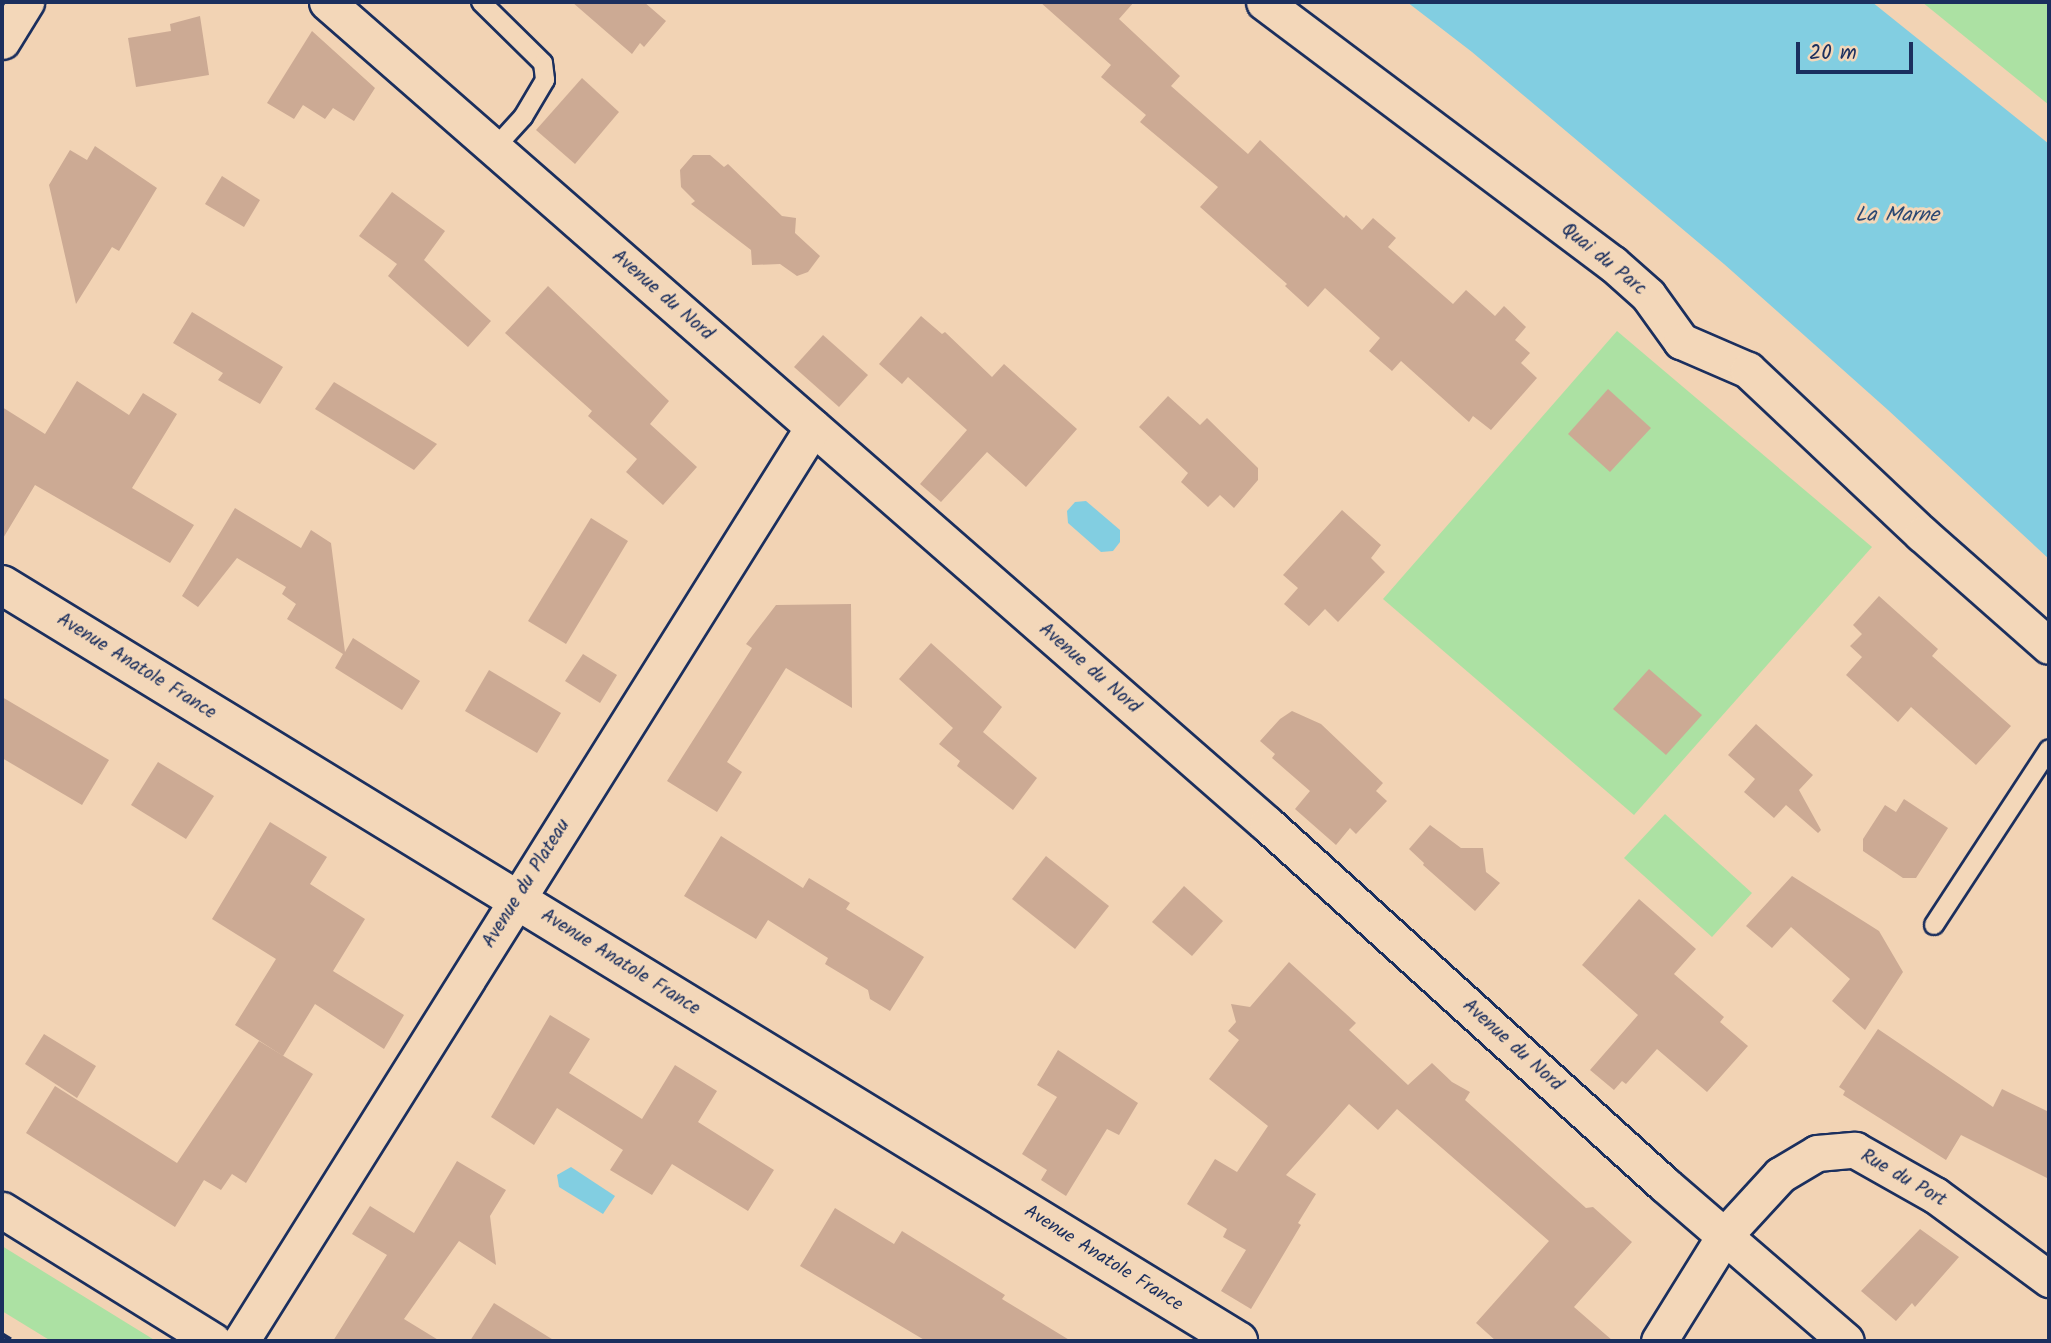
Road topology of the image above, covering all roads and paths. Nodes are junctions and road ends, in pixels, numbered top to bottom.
1 (26, 2) edge
2 (327, 2) edge
3 (481, 2) edge
4 (1264, 2) edge
5 (2, 41) edge
6 (493, 150) junction
7 (813, 427) junction
8 (2, 584) edge
9 (2049, 646) edge
10 (2049, 748) edge
11 (517, 900) junction
12 (1934, 925) dead end
13 (2, 1210) edge
14 (1724, 1236) junction
15 (2049, 1279) edge
16 (213, 1341) edge
17 (241, 1341) edge
18 (1238, 1341) edge
19 (1659, 1341) edge
20 (1846, 1341) edge

1 - 5 street
2 - 6 street, Avenue du Nord
3 - 6 lane
4 - 9 street, Quai du Parc
6 - 7 street, Avenue du Nord
7 - 11 street, Avenue du Plateau
7 - 14 street, Avenue du Nord
8 - 11 street, Avenue Anatole France
10 - 12 lane
11 - 17 street, Avenue du Plateau
11 - 18 street, Avenue Anatole France
13 - 16 street
14 - 15 street, Rue du Port
14 - 19 street, Rue du Port
14 - 20 street, Avenue du Nord

